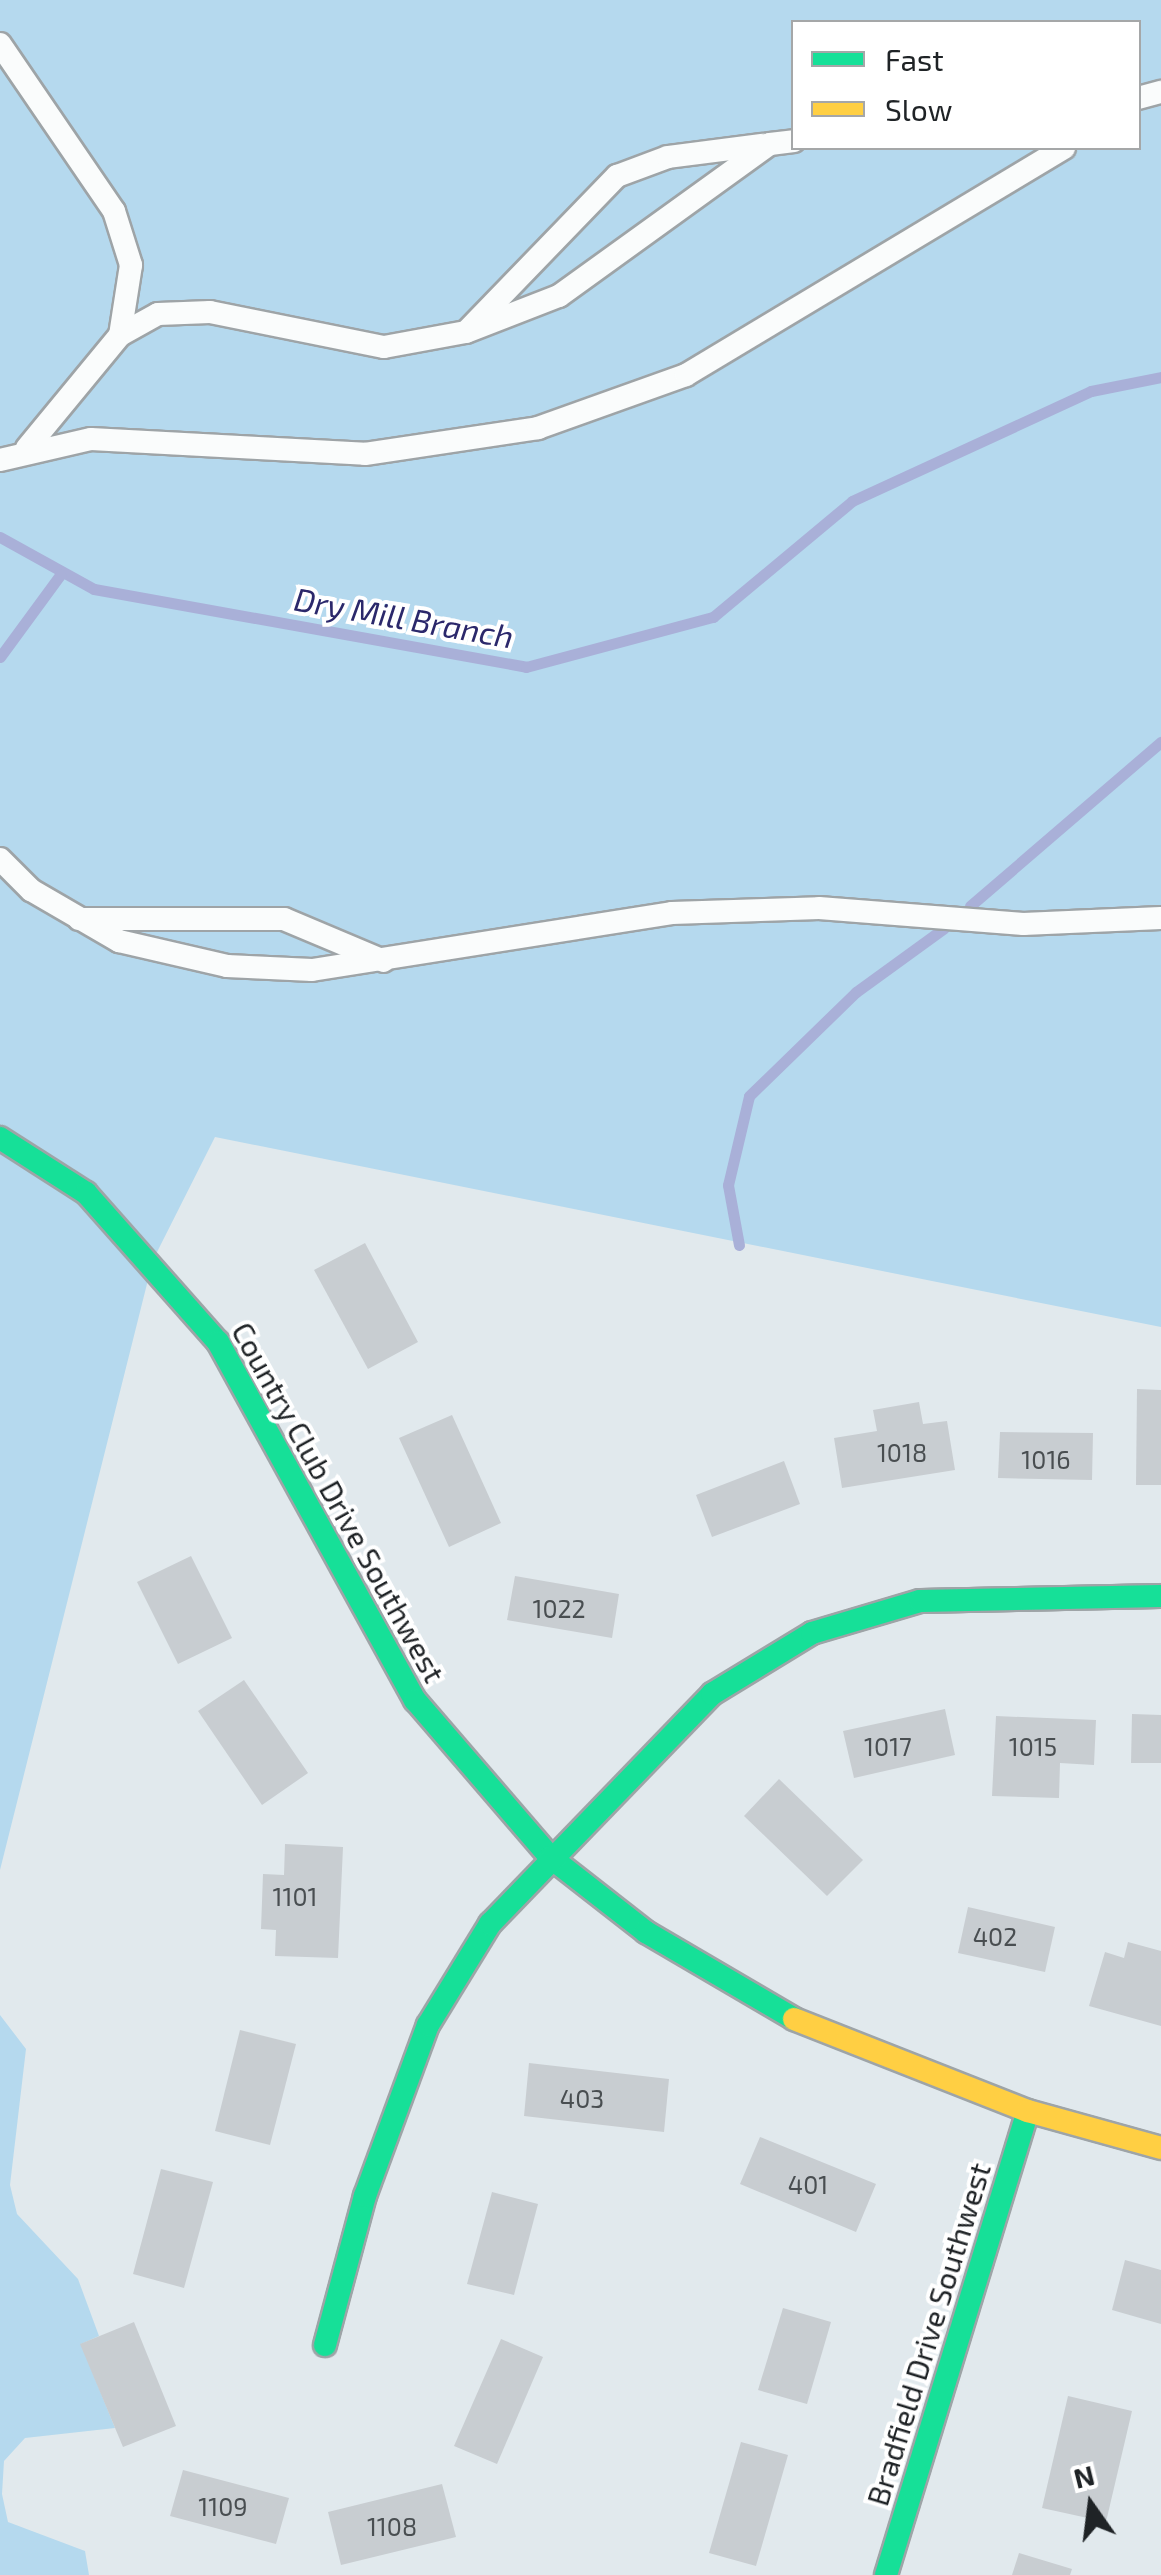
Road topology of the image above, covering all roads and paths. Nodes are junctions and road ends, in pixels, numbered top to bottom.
1 (0, 44) edge
2 (782, 143) edge
3 (1061, 150) edge
4 (466, 332) junction
5 (120, 335) junction
6 (28, 448) junction
7 (0, 460) edge
8 (0, 859) edge
9 (1161, 918) edge
10 (79, 920) junction
11 (384, 960) junction
12 (0, 1138) edge
13 (1161, 1596) edge
14 (550, 1856) junction
15 (1028, 2111) junction
16 (1161, 2148) edge
17 (325, 2345) dead end
18 (886, 2575) edge

1 - 5 lane
2 - 4 lane
2 - 4 lane
3 - 6 lane
4 - 5 lane
5 - 6 lane
6 - 7 lane
8 - 10 lane
9 - 11 lane
10 - 11 lane
10 - 11 lane
12 - 14 street, Country Club Drive Southwest
13 - 14 street
14 - 15 street, Country Club Drive Southwest
14 - 17 street
15 - 16 street, Country Club Drive Southwest
15 - 18 street, Bradfield Drive Southwest

